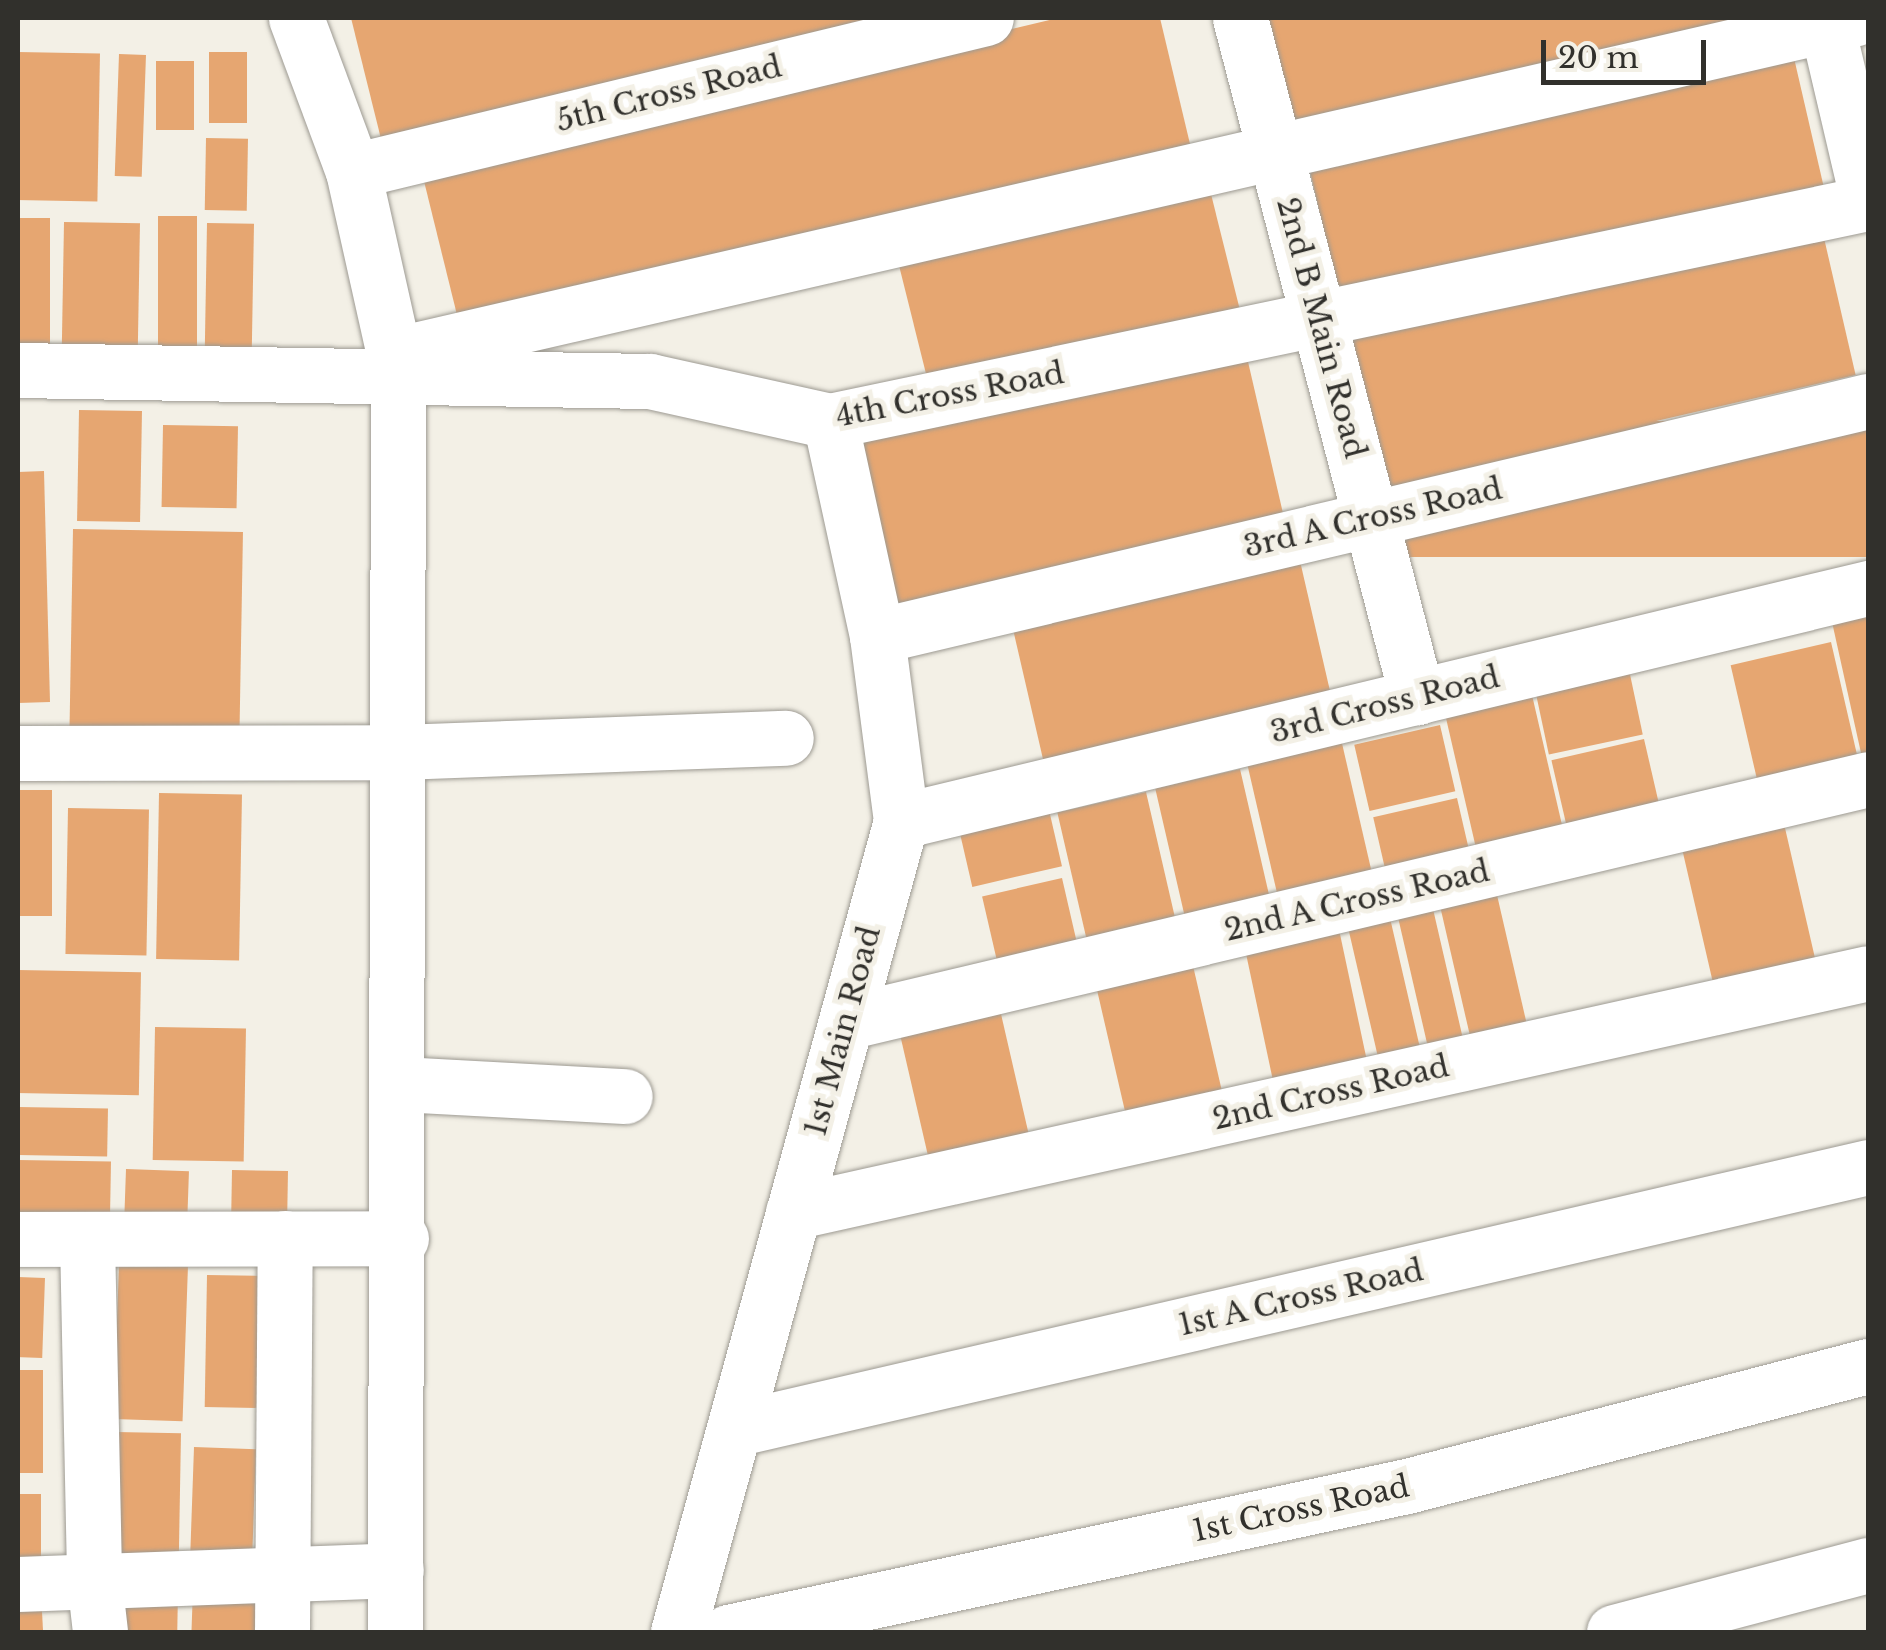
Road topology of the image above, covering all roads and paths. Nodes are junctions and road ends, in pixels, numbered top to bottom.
1 (296, 18) edge
2 (986, 18) edge
3 (1240, 18) edge
4 (1836, 20) edge
5 (1275, 151) junction
6 (353, 171) junction
7 (1868, 202) edge
8 (1319, 320) junction
9 (396, 363) junction
10 (18, 370) edge
11 (1868, 400) edge
12 (830, 421) junction
13 (1371, 519) junction
14 (1868, 588) edge
15 (877, 636) junction
16 (1416, 697) junction
17 (786, 738) dead end
18 (400, 752) junction
19 (18, 753) edge
20 (1868, 779) edge
21 (900, 821) junction
22 (1868, 973) edge
23 (846, 1022) junction
24 (400, 1084) junction
25 (625, 1096) dead end
26 (1868, 1167) edge
27 (793, 1212) junction
28 (18, 1238) edge
29 (87, 1238) junction
30 (285, 1238) junction
31 (401, 1238) junction
32 (1868, 1366) edge
33 (734, 1429) junction
34 (1868, 1565) edge
35 (396, 1570) junction
36 (282, 1574) junction
37 (94, 1580) junction
38 (18, 1584) edge
39 (1627, 1631) edge
40 (100, 1632) edge
41 (282, 1632) edge
42 (395, 1632) edge
43 (678, 1632) edge
44 (728, 1632) edge

1 - 6 street
2 - 6 street, 5th Cross Road
3 - 5 street, 2nd B Main Road
4 - 5 street
4 - 7 street
5 - 8 street, 2nd B Main Road
5 - 9 street
6 - 9 street
7 - 8 street, 4th Cross Road
8 - 12 street, 4th Cross Road
8 - 13 street, 2nd B Main Road
9 - 10 street, 4th Cross Road
9 - 12 street, 4th Cross Road
9 - 18 street
11 - 13 street, 3rd A Cross Road
12 - 15 street, 1st Main Road
13 - 15 street, 3rd A Cross Road
13 - 16 street, 2nd B Main Road
14 - 16 street, 3rd Cross Road
15 - 21 street, 1st Main Road
16 - 21 street, 3rd Cross Road
17 - 18 street
18 - 19 street
18 - 24 street
20 - 23 street, 2nd A Cross Road
21 - 23 street, 1st Main Road
22 - 27 street, 2nd Cross Road
23 - 27 street, 1st Main Road
24 - 25 street
24 - 31 street
26 - 33 street, 1st A Cross Road
27 - 33 street, 1st Main Road
28 - 29 street
29 - 30 street
29 - 37 street
30 - 31 street
30 - 36 street
31 - 35 street
32 - 44 street, 1st Cross Road
33 - 43 street, 1st Main Road
34 - 39 street
35 - 36 street
35 - 42 street
36 - 37 street
36 - 41 street
37 - 38 street
37 - 40 street

